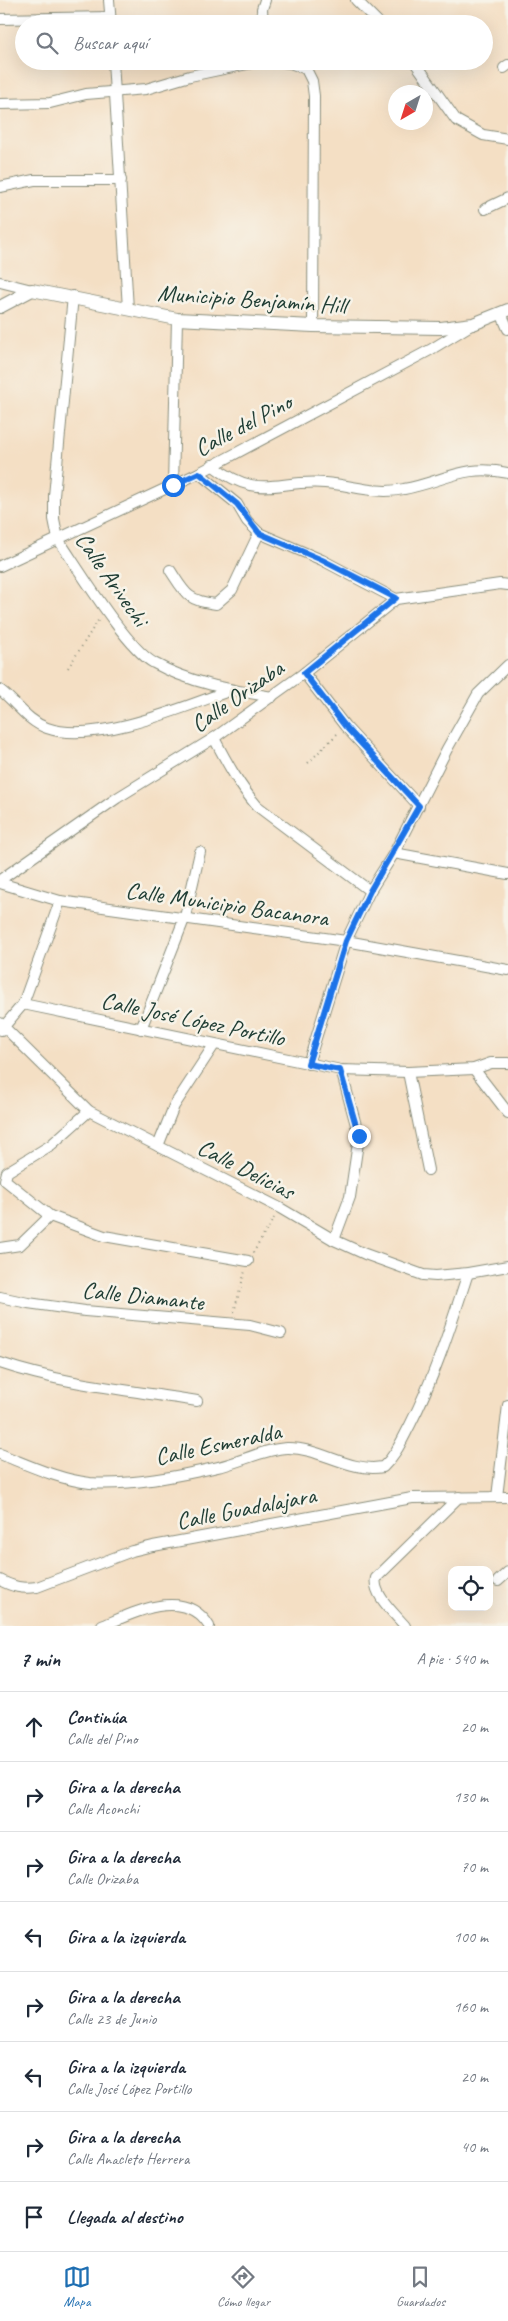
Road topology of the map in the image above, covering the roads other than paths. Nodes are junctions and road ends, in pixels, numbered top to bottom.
1 (110, 0) edge
2 (264, 0) edge
3 (356, 0) edge
4 (110, 15) edge
5 (262, 15) edge
6 (371, 15) edge
7 (0, 19) edge
8 (15, 19) edge
9 (113, 70) edge
10 (218, 70) edge
11 (306, 70) edge
12 (420, 70) edge
13 (114, 92) junction
14 (0, 104) edge
15 (508, 139) edge
16 (121, 180) junction
17 (0, 187) edge
18 (508, 198) edge
19 (485, 209) dead end
20 (0, 282) edge
21 (32, 290) junction
22 (73, 296) junction
23 (0, 307) edge
24 (128, 309) junction
25 (505, 312) edge
26 (176, 319) junction
27 (473, 324) junction
28 (313, 326) junction
29 (441, 328) joint
30 (508, 329) edge
31 (212, 465) junction
32 (199, 473) junction
33 (508, 473) edge
34 (173, 485) junction
35 (259, 533) junction
36 (58, 539) junction
37 (0, 566) edge
38 (170, 570) dead end
39 (508, 585) edge
40 (396, 598) junction
41 (508, 665) edge
42 (304, 673) junction
43 (0, 690) edge
44 (231, 690) junction
45 (272, 697) junction
46 (214, 738) junction
47 (419, 806) junction
48 (200, 852) dead end
49 (394, 853) junction
50 (508, 874) edge
51 (0, 882) edge
52 (370, 891) junction
53 (60, 901) junction
54 (185, 918) junction
55 (346, 941) junction
56 (508, 970) edge
57 (23, 1004) junction
58 (1, 1026) edge
59 (141, 1029) junction
60 (214, 1045) junction
61 (508, 1063) edge
62 (308, 1064) junction
63 (474, 1069) junction
64 (340, 1070) junction
65 (408, 1072) junction
66 (89, 1110) junction
67 (508, 1112) edge
68 (158, 1146) junction
69 (428, 1170) dead end
70 (50, 1216) junction
71 (334, 1240) junction
72 (0, 1248) edge
73 (248, 1261) dead end
74 (508, 1266) edge
75 (468, 1273) junction
76 (0, 1297) edge
77 (281, 1334) dead end
78 (0, 1363) edge
79 (197, 1401) dead end
80 (508, 1405) edge
81 (0, 1454) edge
82 (459, 1497) junction
83 (497, 1497) junction
84 (508, 1497) edge
85 (508, 1572) edge
86 (0, 1580) edge
87 (498, 1580) dead end
88 (102, 1626) edge
89 (209, 1626) edge
90 (405, 1626) edge

1 - 4 street
2 - 5 street
3 - 6 street
7 - 8 street
9 - 13 street
10 - 13 street
11 - 28 street
12 - 15 street
13 - 14 street
13 - 16 street
16 - 17 street
16 - 24 street
18 - 19 street
20 - 21 street
21 - 22 street, Municipio Benjamín Hill
21 - 23 street
22 - 24 street, Municipio Benjamín Hill
22 - 36 street, Calle Arivechi
24 - 26 street, Municipio Benjamín Hill
25 - 27 street, Calle del Pino
25 - 30 street
26 - 28 street, Municipio Benjamín Hill
26 - 34 street
27 - 29 street, Calle del Pino
27 - 31 street, Calle del Pino
28 - 29 street, Municipio Benjamín Hill
31 - 32 street, Calle del Pino
31 - 33 street
32 - 34 street, Calle del Pino
32 - 35 street
34 - 36 street, Calle del Pino
35 - 38 street
35 - 40 street
36 - 37 street, Calle del Pino
36 - 44 street, Calle Arivechi
39 - 40 street
40 - 42 street, Calle Orizaba
41 - 47 street
42 - 45 street, Calle Orizaba
42 - 47 street
43 - 44 street
44 - 45 street, Calle Arivechi
45 - 46 street, Calle Orizaba
46 - 51 street, Calle Orizaba
46 - 52 street
47 - 49 street
48 - 54 street
49 - 50 street
49 - 52 street
51 - 53 street, Calle Municipio Bacanora
52 - 55 street
53 - 54 street, Calle Municipio Bacanora
53 - 57 street
54 - 55 street, Calle Municipio Bacanora
54 - 59 street
55 - 56 street, Calle Municipio Bacanora
55 - 62 street
57 - 58 street
57 - 59 street, Calle José López Portillo
58 - 66 street, Calle Delicias
59 - 60 street, Calle José López Portillo
60 - 62 street, Calle José López Portillo
60 - 68 street
61 - 63 street, Calle José López Portillo
62 - 64 street, Calle José López Portillo
63 - 65 street, Calle José López Portillo
63 - 67 street
64 - 65 street, Calle José López Portillo
64 - 71 street
65 - 69 street
66 - 68 street, Calle Delicias
66 - 70 street
68 - 71 street, Calle Delicias
70 - 72 street
70 - 73 street
71 - 75 street, Calle Delicias
74 - 75 street, Calle Delicias
75 - 81 street, Calle Esmeralda
76 - 77 street, Calle Diamante
78 - 79 street
80 - 83 street
82 - 83 street, Calle Guadalajara
82 - 86 street, Calle Guadalajara
82 - 90 street
83 - 84 street, Calle Guadalajara
85 - 87 street
88 - 89 street

